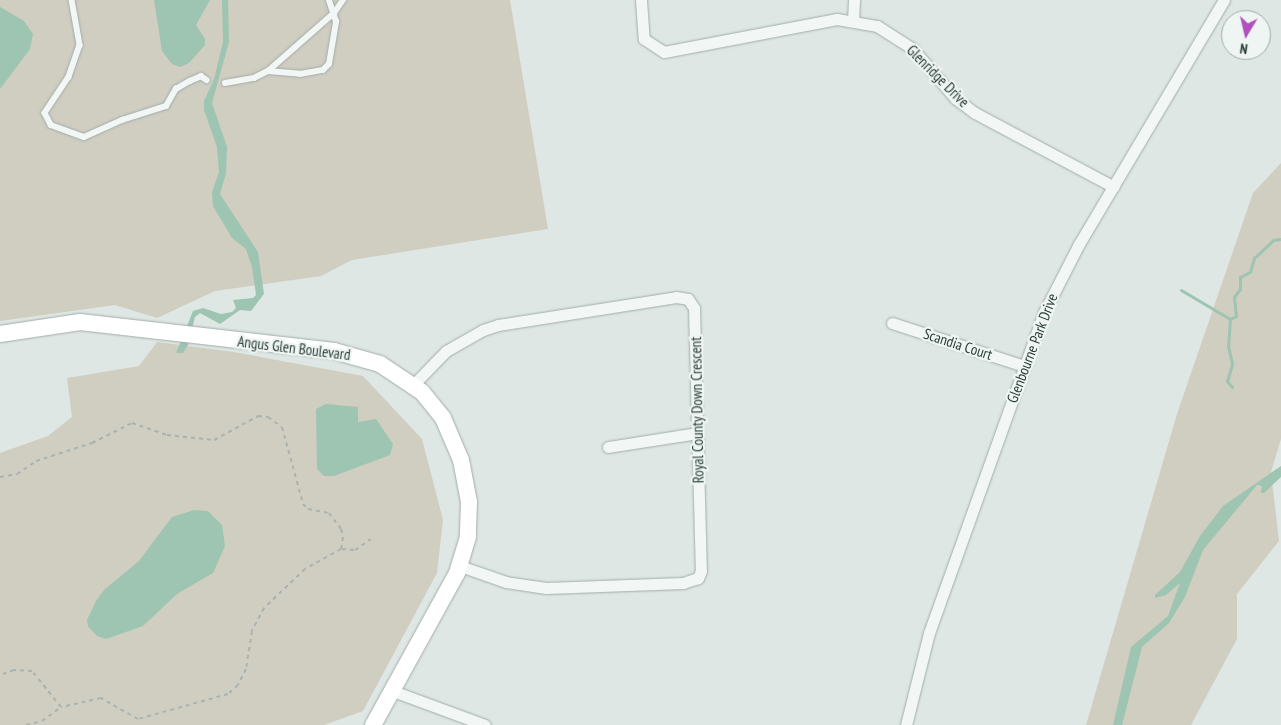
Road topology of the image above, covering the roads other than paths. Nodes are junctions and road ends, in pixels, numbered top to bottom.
1 (72, 0) edge
2 (329, 0) edge
3 (343, 0) edge
4 (641, 0) edge
5 (854, 0) edge
6 (1224, 0) edge
7 (334, 14) junction
8 (854, 20) junction
9 (268, 71) junction
10 (207, 80) dead end
11 (225, 83) dead end
12 (1114, 188) junction
13 (892, 323) dead end
14 (0, 334) edge
15 (1024, 366) junction
16 (414, 384) junction
17 (697, 433) junction
18 (608, 447) dead end
19 (460, 566) junction
20 (392, 692) junction
21 (373, 725) edge
22 (485, 725) edge
23 (906, 725) edge

1 - 10 lane
2 - 7 lane
3 - 7 lane
4 - 8 street, Glenridge Drive
5 - 8 street
6 - 12 street, Glenbourne Park Drive
7 - 9 lane
7 - 9 lane
8 - 12 street, Glenridge Drive
9 - 11 lane
12 - 15 street, Glenbourne Park Drive
13 - 15 street, Scandia Court
14 - 16 street, Angus Glen Boulevard
15 - 23 street, Glenbourne Park Drive
16 - 17 street, Royal County Down Crescent
16 - 19 street, Angus Glen Boulevard
17 - 18 street
17 - 19 street, Royal County Down Crescent
19 - 20 street, Angus Glen Boulevard
20 - 21 street, Angus Glen Boulevard
20 - 22 street

